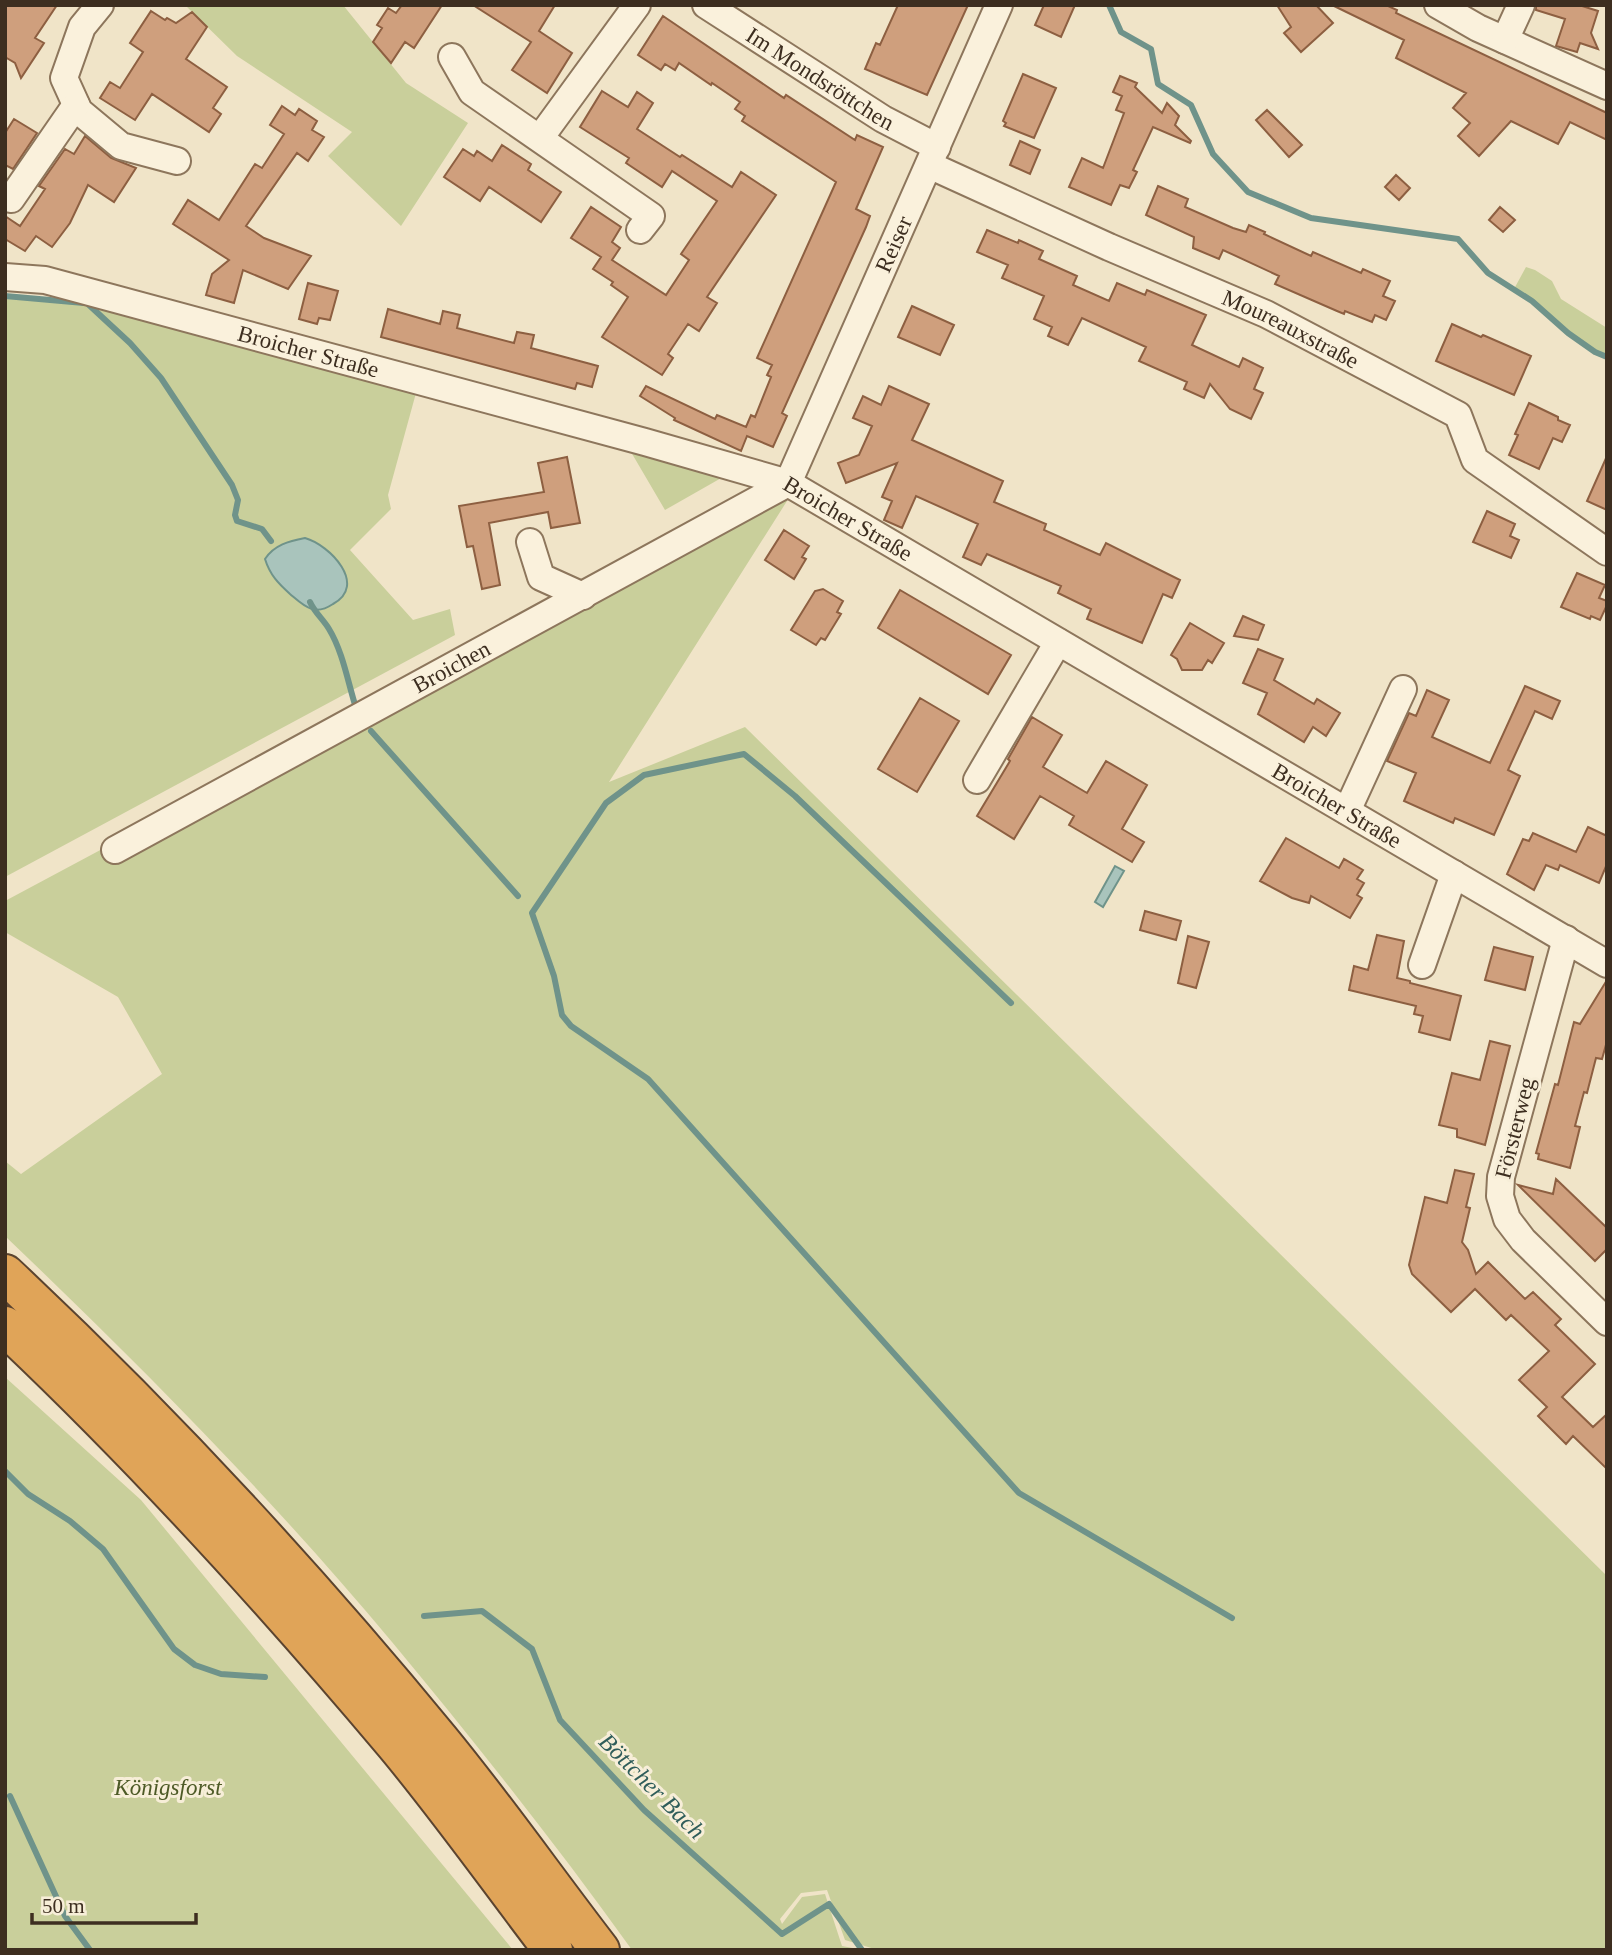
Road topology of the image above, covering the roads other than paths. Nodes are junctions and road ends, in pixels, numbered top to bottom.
1 (100, 5) edge
2 (637, 5) edge
3 (706, 5) edge
4 (999, 5) edge
5 (1438, 5) edge
6 (1521, 5) edge
7 (1505, 40) junction
8 (452, 57) dead end
9 (1606, 81) edge
10 (76, 105) junction
11 (540, 138) junction
12 (933, 156) junction
13 (177, 161) dead end
14 (5, 198) edge
15 (640, 230) dead end
16 (5, 277) edge
17 (788, 483) junction
18 (530, 542) dead end
19 (1607, 552) edge
20 (583, 596) junction
21 (1058, 642) junction
22 (1403, 690) dead end
23 (978, 780) dead end
24 (1347, 811) junction
25 (115, 850) dead end
26 (1454, 874) junction
27 (1566, 939) junction
28 (1607, 964) edge
29 (1422, 965) dead end
30 (5, 1274) edge
31 (1607, 1322) edge
32 (5, 1326) edge
33 (553, 1950) edge
34 (600, 1950) edge

1 - 10 street
2 - 11 street
3 - 12 street, Im Mondsröttchen
4 - 12 street, Reiser
5 - 7 street
6 - 7 street
7 - 9 street
8 - 11 street
10 - 13 street
10 - 14 street
11 - 15 street
12 - 17 street, Reiser
12 - 19 street, Moureauxstraße
16 - 17 street, Broicher Straße
17 - 20 street, Broichen
17 - 21 street, Broicher Straße
18 - 20 street
20 - 25 street, Broichen
21 - 23 street
21 - 24 street, Broicher Straße
22 - 24 street
24 - 26 street, Broicher Straße
26 - 27 street, Broicher Straße
26 - 29 street
27 - 28 street, Broicher Straße
27 - 31 street, Försterweg
30 - 34 highway
32 - 33 highway

